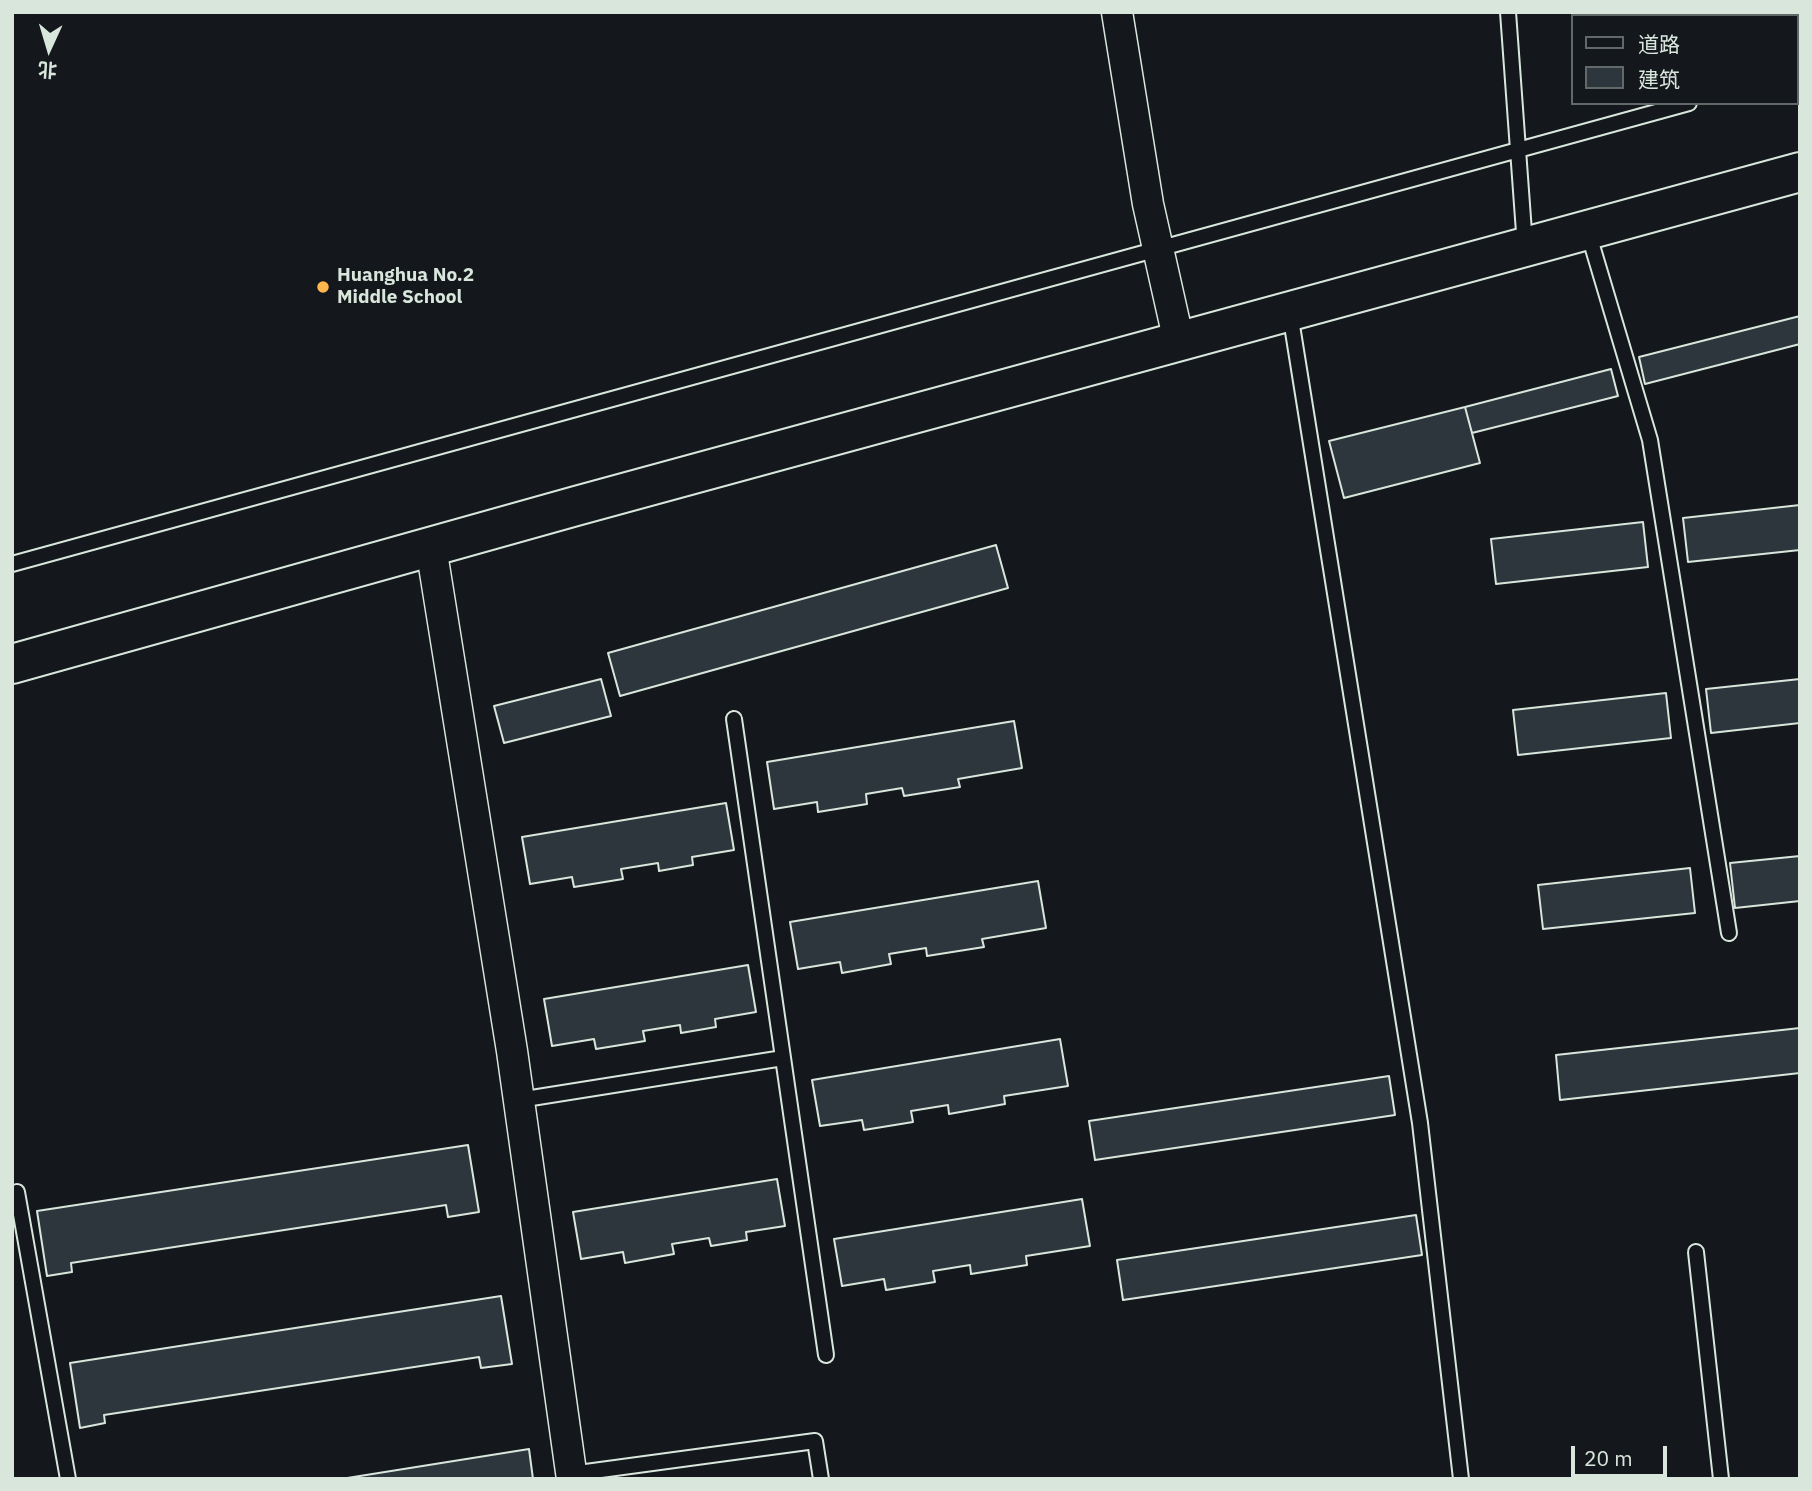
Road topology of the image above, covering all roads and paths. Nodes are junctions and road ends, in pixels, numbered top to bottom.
1 (1117, 12) edge
2 (1508, 12) edge
3 (1682, 105) edge
4 (1519, 150) junction
5 (1800, 172) edge
6 (1588, 230) junction
7 (1525, 247) junction
8 (1158, 249) junction
9 (1290, 311) junction
10 (1179, 342) junction
11 (431, 547) junction
12 (12, 564) edge
13 (12, 664) edge
14 (734, 719) dead end
15 (1729, 933) dead end
16 (783, 1058) junction
17 (519, 1100) junction
18 (17, 1192) dead end
19 (1696, 1252) dead end
20 (826, 1355) dead end
21 (571, 1476) edge
22 (68, 1479) edge
23 (821, 1479) edge
24 (1461, 1479) edge
25 (1721, 1479) edge

1 - 8 street
2 - 4 lane
3 - 4 lane
4 - 7 lane
4 - 8 lane
5 - 6 street
6 - 7 street
6 - 15 lane
7 - 9 street
8 - 10 street
8 - 12 lane
9 - 10 street
9 - 24 lane
10 - 11 street
11 - 13 street
11 - 17 street
14 - 16 lane
16 - 17 lane
16 - 20 lane
17 - 21 street
18 - 22 lane
19 - 25 lane
21 - 23 lane

